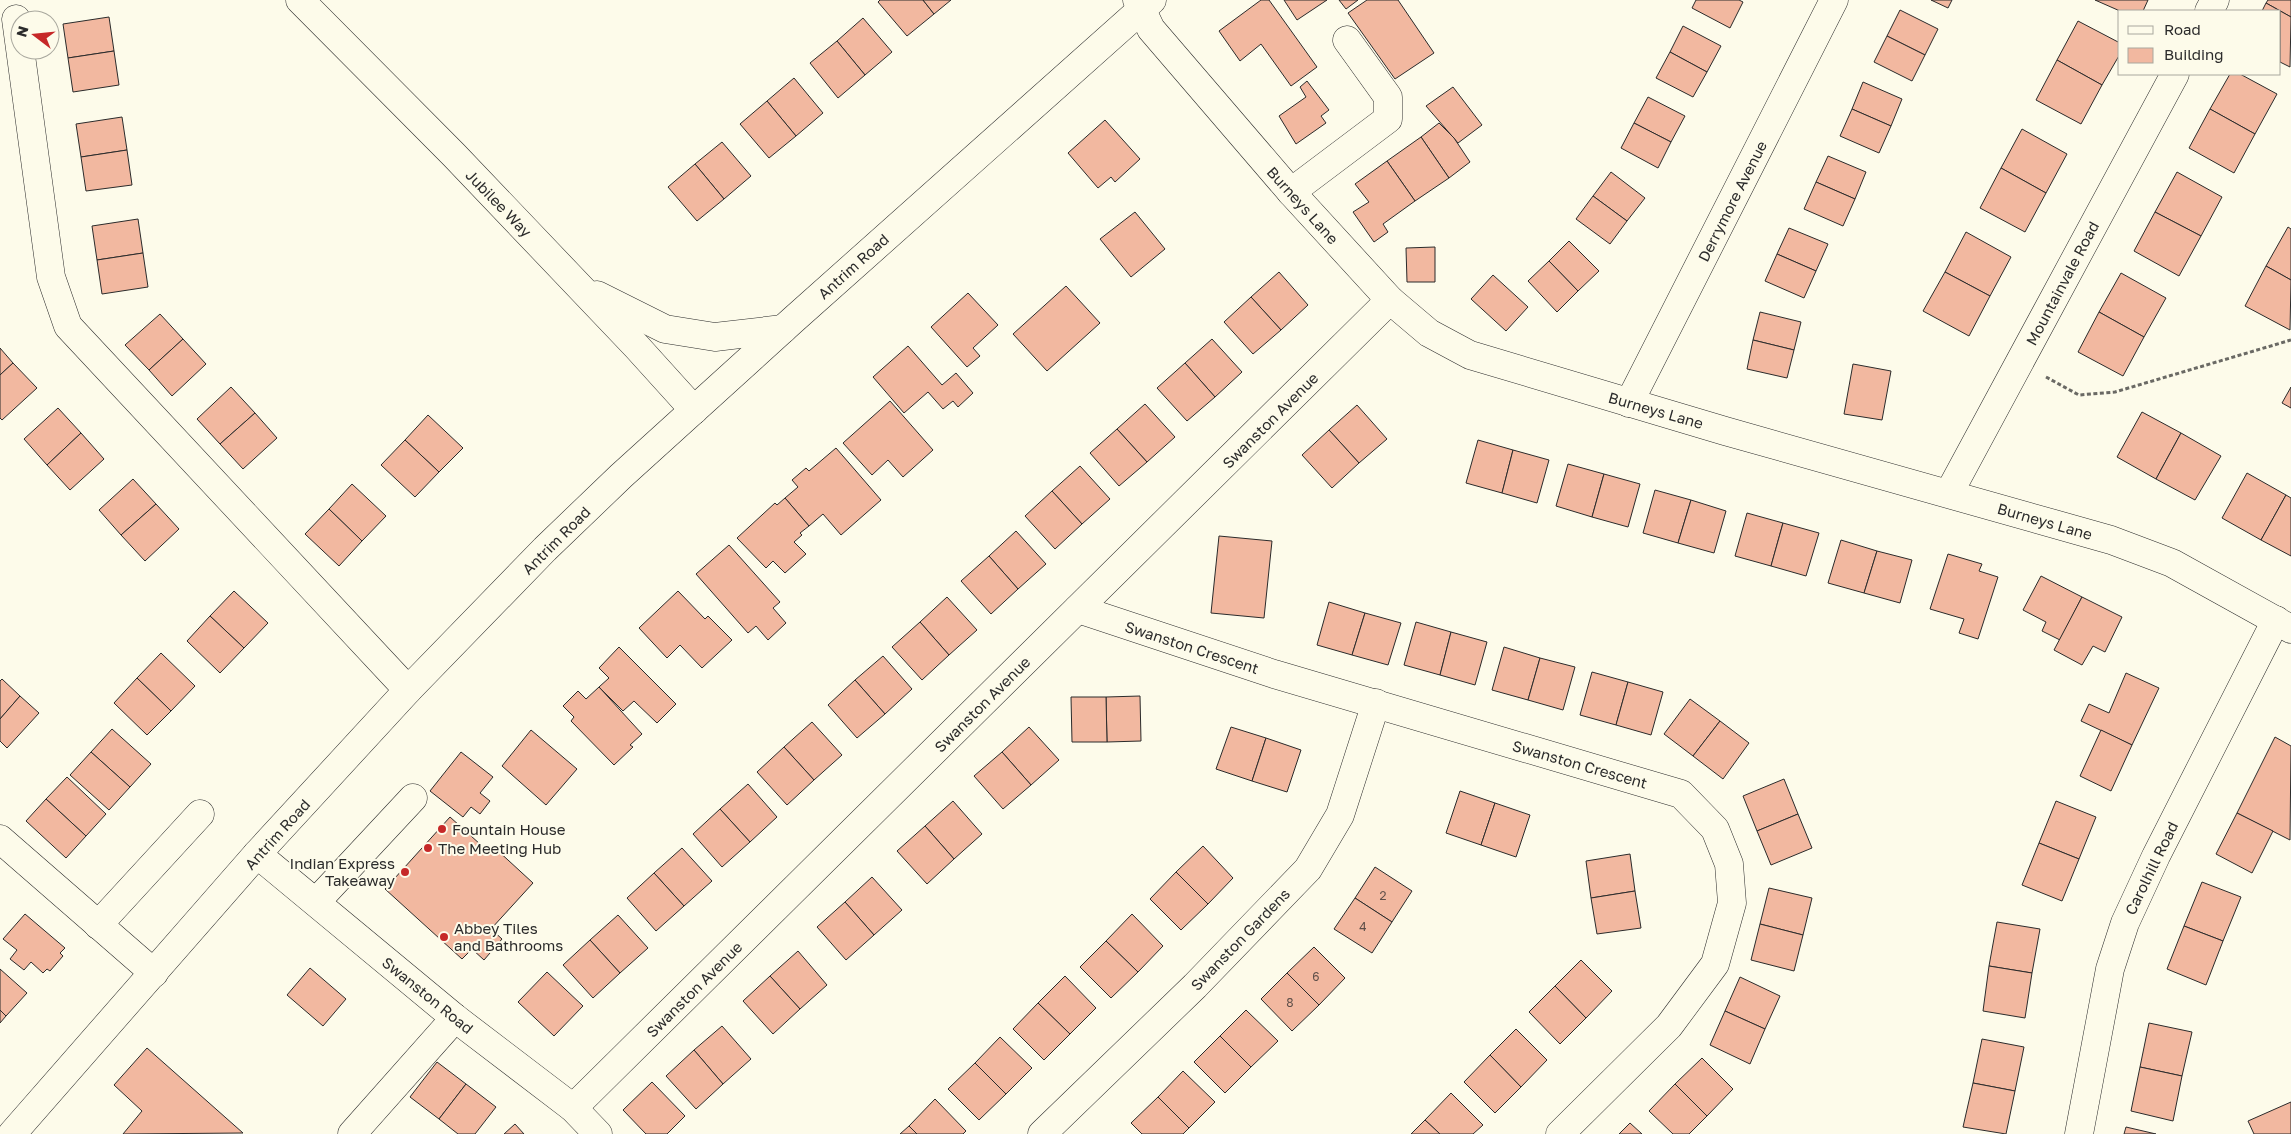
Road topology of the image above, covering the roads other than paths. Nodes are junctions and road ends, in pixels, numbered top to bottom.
1 (300, 0) edge
2 (1834, 0) edge
3 (1143, 3) edge
4 (1347, 40) dead end
5 (22, 60) edge
6 (2174, 75) edge
7 (1291, 192) junction
8 (578, 285) junction
9 (1390, 300) junction
10 (783, 329) junction
11 (1629, 403) junction
12 (694, 410) junction
13 (1949, 493) junction
14 (1078, 609) junction
15 (2283, 625) edge
16 (408, 690) junction
17 (1376, 703) junction
18 (413, 798) dead end
19 (200, 814) dead end
20 (0, 839) edge
21 (257, 854) junction
22 (316, 902) junction
23 (98, 925) junction
24 (154, 973) junction
25 (455, 1018) junction
26 (573, 1108) junction
27 (12, 1134) edge
28 (352, 1134) edge
29 (598, 1134) edge
30 (1042, 1134) edge
31 (1560, 1134) edge
32 (2079, 1134) edge

1 - 8 street, Jubilee Way
2 - 11 street, Derrymore Avenue
3 - 7 street, Burneys Lane
3 - 10 street, Antrim Road
4 - 7 street
5 - 16 street
6 - 13 street, Mountainvale Road
7 - 9 street, Burneys Lane
8 - 10 street
8 - 12 street, Jubilee Way
9 - 11 street, Burneys Lane
9 - 14 street, Swanston Avenue
10 - 12 street, Antrim Road
11 - 13 street, Burneys Lane
12 - 16 street, Antrim Road
13 - 15 street, Burneys Lane
14 - 17 street, Swanston Crescent
14 - 26 street, Swanston Avenue
15 - 32 street, Carolhill Road
16 - 21 street, Antrim Road
17 - 30 street, Swanston Gardens
17 - 31 street, Swanston Crescent
18 - 22 street
19 - 23 street
20 - 23 street
21 - 22 street, Swanston Road
21 - 24 street, Antrim Road
22 - 25 street, Swanston Road
23 - 24 street
24 - 27 street, Antrim Road
25 - 26 street, Swanston Road
25 - 28 street
26 - 29 street, Swanston Road

